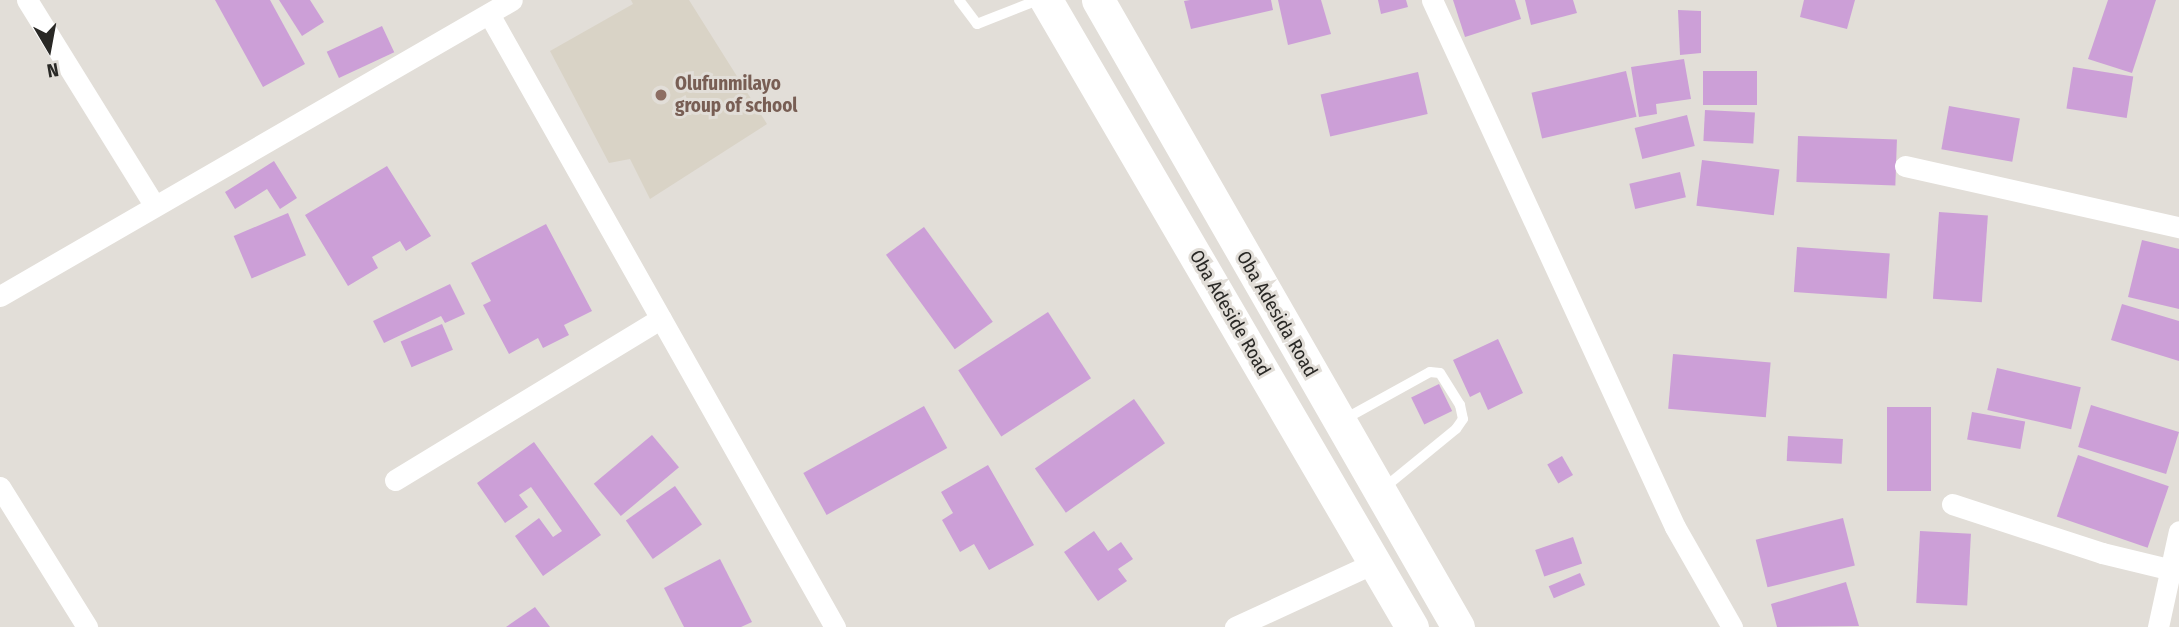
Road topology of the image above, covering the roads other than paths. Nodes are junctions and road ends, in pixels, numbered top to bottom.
1 (27, 0) edge
2 (512, 0) edge
3 (959, 0) edge
4 (1038, 0) edge
5 (1046, 0) edge
6 (1098, 0) edge
7 (1432, 0) edge
8 (489, 13) junction
9 (1905, 166) dead end
10 (155, 205) junction
11 (2179, 227) edge
12 (0, 296) edge
13 (661, 318) junction
14 (1339, 422) junction
15 (395, 480) dead end
16 (0, 487) edge
17 (1380, 492) junction
18 (1952, 504) dead end
19 (2179, 531) edge
20 (1374, 563) junction
21 (2168, 569) junction
22 (87, 627) edge
23 (835, 627) edge
24 (1235, 627) edge
25 (1412, 627) edge
26 (1458, 627) edge
27 (1732, 627) edge
28 (2158, 627) edge

1 - 10 street
2 - 8 street
3 - 4 lane
5 - 20 main road, Oba Adeside Road
6 - 14 main road, Oba Adesida Road
7 - 27 street
8 - 10 street
8 - 13 street
9 - 11 street
10 - 12 street
13 - 15 street
13 - 23 street
14 - 17 main road, Oba Adesida Road
14 - 17 lane
16 - 22 street
17 - 26 main road, Oba Adesida Road
18 - 21 street
19 - 21 street
20 - 24 street
20 - 25 main road, Oba Adeside Road
21 - 28 street

